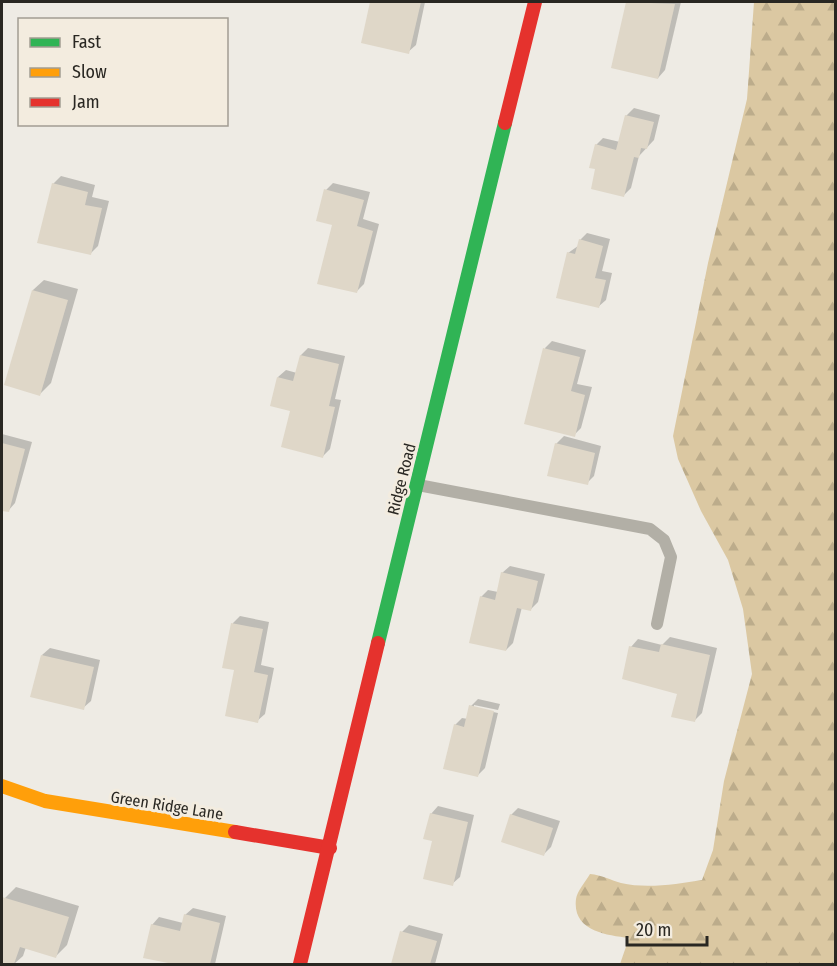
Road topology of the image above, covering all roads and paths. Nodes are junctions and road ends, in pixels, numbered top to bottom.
1 (535, 2) edge
2 (417, 484) junction
3 (657, 624) dead end
4 (2, 786) edge
5 (330, 848) junction
6 (300, 964) edge

1 - 2 street, Ridge Road
2 - 3 lane
2 - 5 street, Ridge Road
4 - 5 street, Green Ridge Lane
5 - 6 street, Ridge Road

